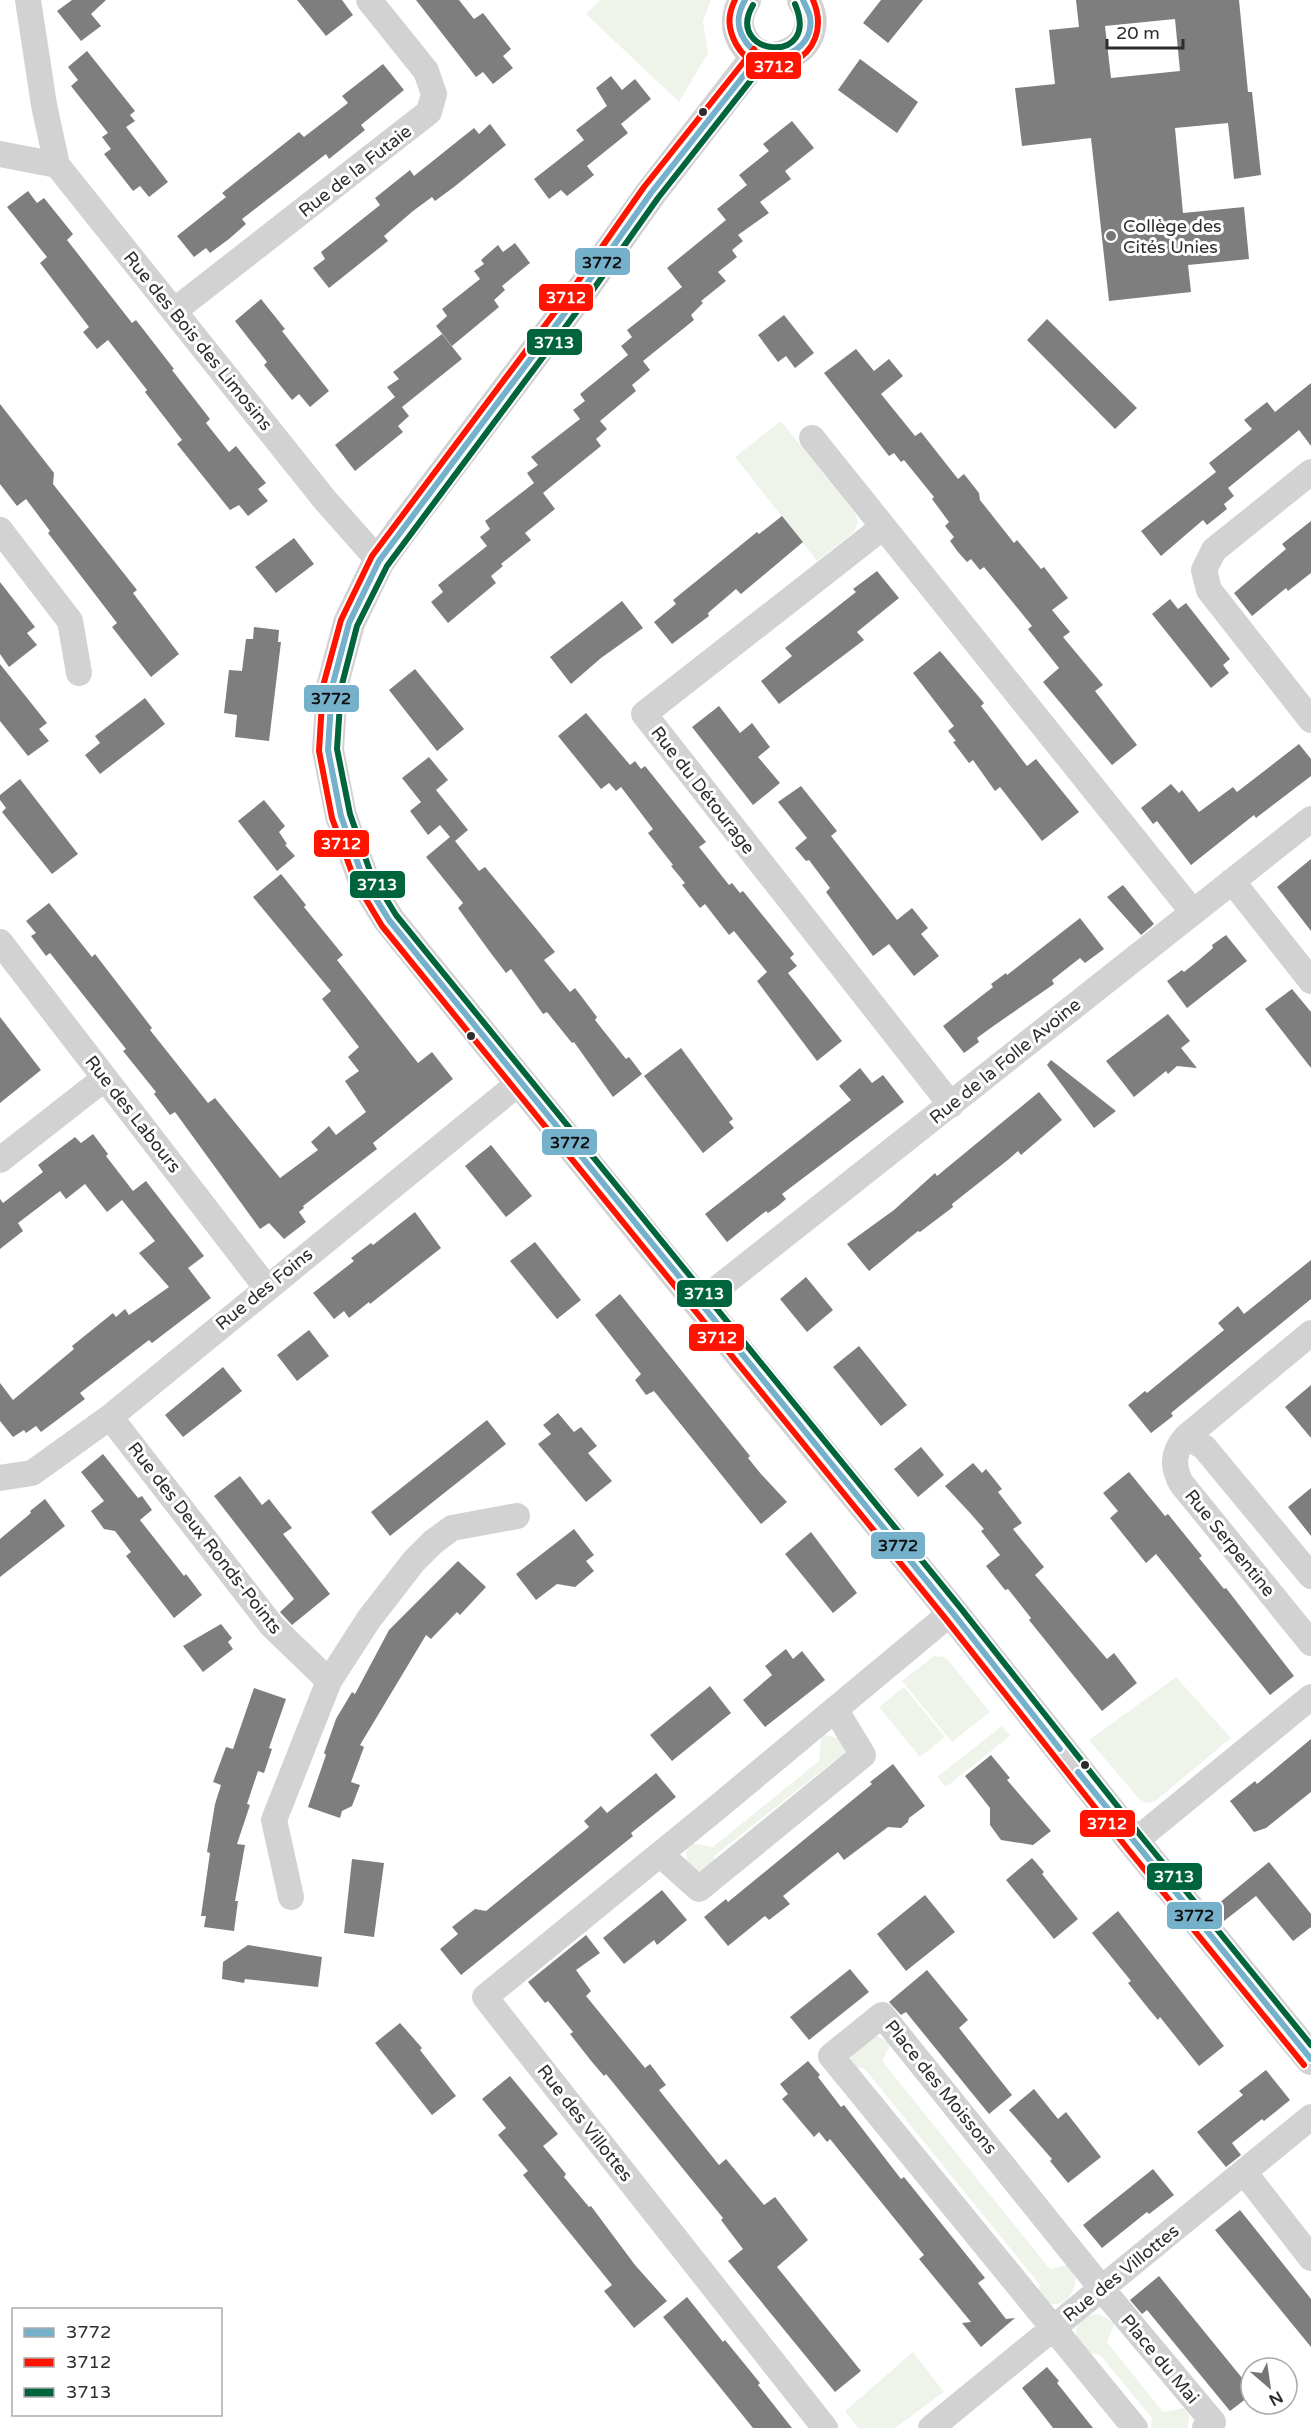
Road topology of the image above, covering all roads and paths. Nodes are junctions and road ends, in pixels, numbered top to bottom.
1 (28, 0) edge
2 (369, 0) edge
3 (745, 0) edge
4 (803, 0) edge
5 (760, 55) junction
6 (0, 154) edge
7 (57, 165) junction
8 (174, 311) junction
9 (812, 438) dead end
10 (1311, 472) edge
11 (883, 527) junction
12 (0, 530) edge
13 (380, 561) junction
14 (79, 673) dead end
15 (1311, 720) edge
16 (1311, 819) edge
17 (1232, 881) junction
18 (1192, 911) junction
19 (0, 942) edge
20 (1311, 981) edge
21 (105, 1078) junction
22 (520, 1082) junction
23 (951, 1105) junction
24 (0, 1160) edge
25 (266, 1287) junction
26 (699, 1303) junction
27 (1311, 1333) edge
28 (110, 1417) junction
29 (1186, 1437) junction
30 (0, 1478) edge
31 (517, 1516) dead end
32 (1311, 1576) edge
33 (952, 1612) junction
34 (1311, 1643) edge
35 (329, 1681) junction
36 (1311, 1697) edge
37 (835, 1709) junction
38 (1134, 1842) junction
39 (660, 1854) junction
40 (291, 1897) dead end
41 (1311, 2058) edge
42 (1311, 2117) edge
43 (1244, 2172) junction
44 (1311, 2258) edge
45 (1102, 2289) junction
46 (1053, 2328) junction
47 (825, 2428) edge
48 (931, 2428) edge
49 (1135, 2428) edge
50 (1205, 2428) edge

1 - 7 street
2 - 8 street, Rue de la Futaie
3 - 5 street
4 - 5 street
5 - 13 street
6 - 7 street
7 - 8 street, Rue des Bois des Limosins
8 - 13 street, Rue des Bois des Limosins
9 - 11 street
10 - 15 street
11 - 18 street
11 - 23 street, Rue du Détourage
12 - 14 street
13 - 22 street
16 - 17 street, Rue de la Folle Avoine
17 - 18 street, Rue de la Folle Avoine
17 - 20 street
18 - 23 street, Rue de la Folle Avoine
19 - 21 street, Rue des Labours
21 - 24 street
21 - 25 street, Rue des Labours
22 - 25 street, Rue des Foins
22 - 26 street
23 - 26 street, Rue de la Folle Avoine
25 - 28 street, Rue des Foins
26 - 33 street
27 - 29 street, Rue Serpentine
28 - 30 street, Rue des Foins
28 - 35 street, Rue des Deux Ronds-Points
29 - 32 street
29 - 34 street, Rue Serpentine
31 - 35 street
33 - 37 street, Rue des Villottes
33 - 38 street
35 - 40 street
36 - 38 street
37 - 39 street, Rue des Villottes
37 - 39 street
38 - 41 street
39 - 47 street, Rue des Villottes
42 - 43 street, Rue des Villottes
43 - 44 street
43 - 45 street, Rue des Villottes
45 - 46 street, Rue des Villottes
45 - 46 street, Place des Moissons
45 - 50 street, Place du Mai
46 - 48 street, Rue des Villottes
46 - 49 street

